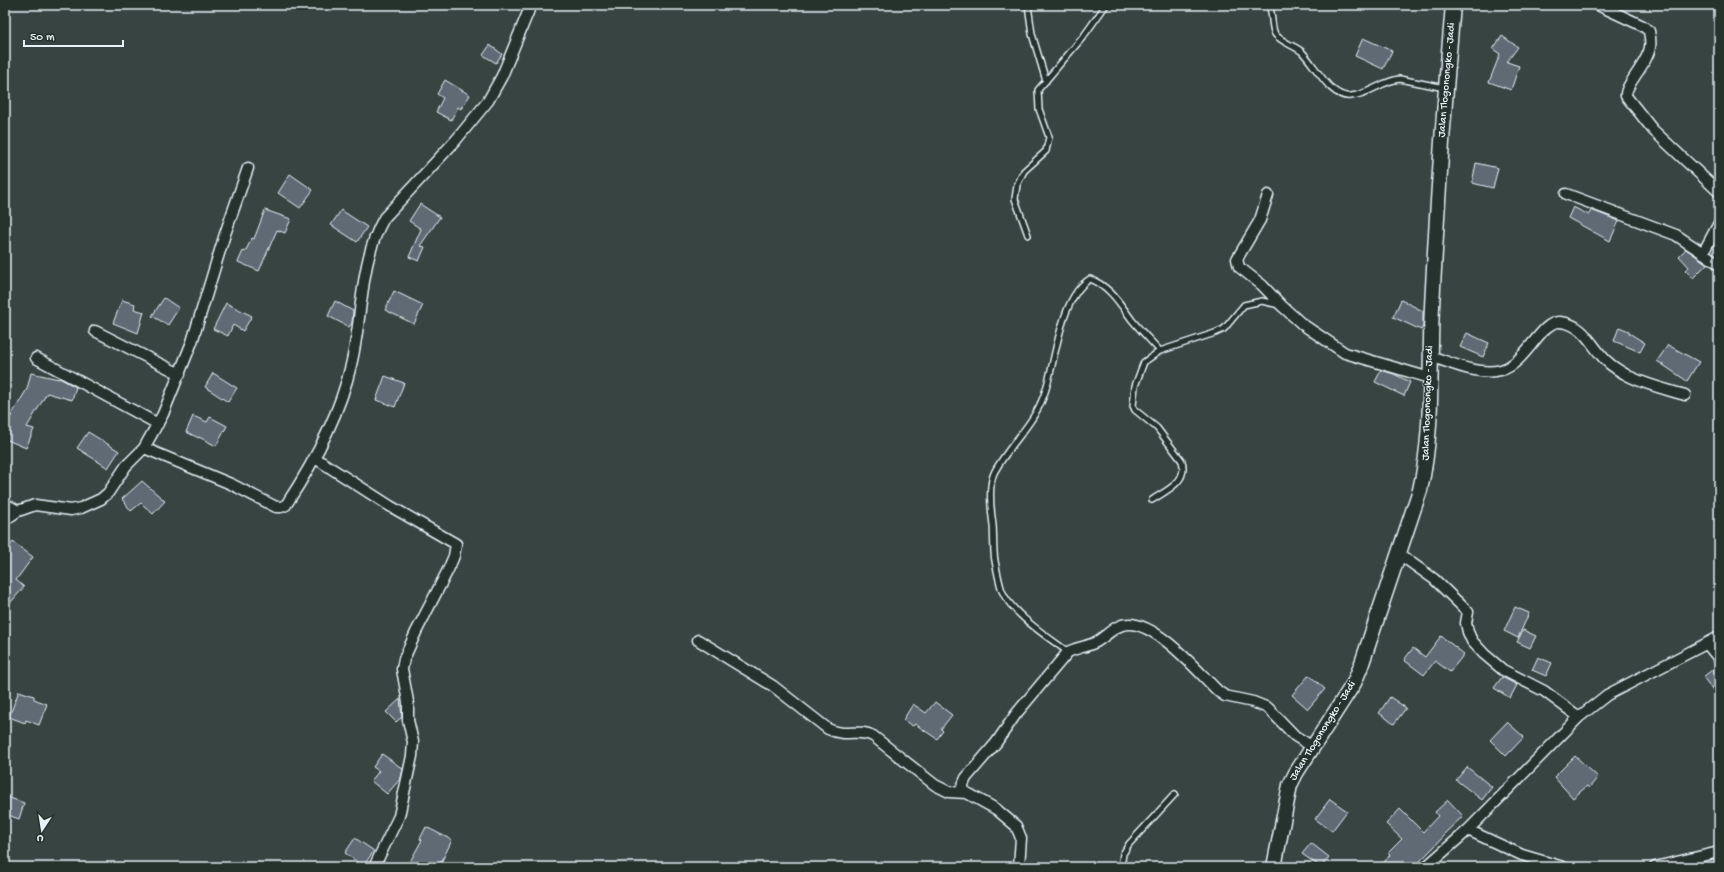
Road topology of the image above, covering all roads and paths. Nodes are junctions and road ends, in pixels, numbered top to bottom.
1 (531, 5) edge
2 (1028, 5) edge
3 (1106, 5) edge
4 (1269, 5) edge
5 (1453, 5) edge
6 (1598, 5) edge
7 (1046, 81) junction
8 (1446, 88) junction
9 (248, 168) dead end
10 (1719, 192) edge
11 (1566, 194) dead end
12 (1268, 195) dead end
13 (1719, 223) edge
14 (1028, 236) dead end
15 (1703, 253) junction
16 (1719, 264) edge
17 (1282, 306) junction
18 (95, 331) dead end
19 (1160, 350) junction
20 (1430, 356) junction
21 (36, 358) dead end
22 (180, 374) junction
23 (1430, 378) junction
24 (1685, 395) dead end
25 (158, 424) junction
26 (144, 448) junction
27 (315, 458) junction
28 (1152, 500) dead end
29 (5, 504) edge
30 (18, 511) junction
31 (5, 520) edge
32 (1399, 554) junction
33 (1719, 637) edge
34 (698, 640) dead end
35 (1707, 644) junction
36 (1068, 652) junction
37 (1719, 659) edge
38 (1579, 717) junction
39 (1313, 747) junction
40 (960, 792) junction
41 (1175, 794) dead end
42 (1468, 830) junction
43 (1719, 852) edge
44 (1671, 865) edge
45 (374, 867) edge
46 (1019, 867) edge
47 (1120, 867) edge
48 (1274, 867) edge
49 (1426, 867) edge
50 (1563, 867) edge
51 (1655, 867) edge

1 - 27 street
2 - 7 lane
3 - 7 lane
4 - 8 lane
5 - 8 street, Jalan Tlogonongko - Jadi
6 - 10 street
7 - 14 lane
8 - 20 street, Jalan Tlogonongko - Jadi
9 - 22 street
11 - 15 street
12 - 17 street
13 - 15 street
15 - 16 street
17 - 19 lane
17 - 23 street
18 - 22 street
19 - 28 lane
19 - 36 lane
20 - 23 street, Jalan Tlogonongko - Jadi
20 - 24 street
21 - 25 street
22 - 25 street
23 - 32 street, Jalan Tlogonongko - Jadi
25 - 26 street
26 - 27 street
26 - 30 street
27 - 45 street
29 - 30 street
30 - 31 street
32 - 38 street
32 - 39 street, Jalan Tlogonongko - Jadi
33 - 35 street
34 - 40 street
35 - 37 street
35 - 38 street
36 - 39 street
36 - 40 street
38 - 42 street
39 - 48 street, Jalan Tlogonongko - Jadi
40 - 46 street
41 - 47 lane
42 - 49 street
42 - 50 street
43 - 44 street
44 - 51 street

